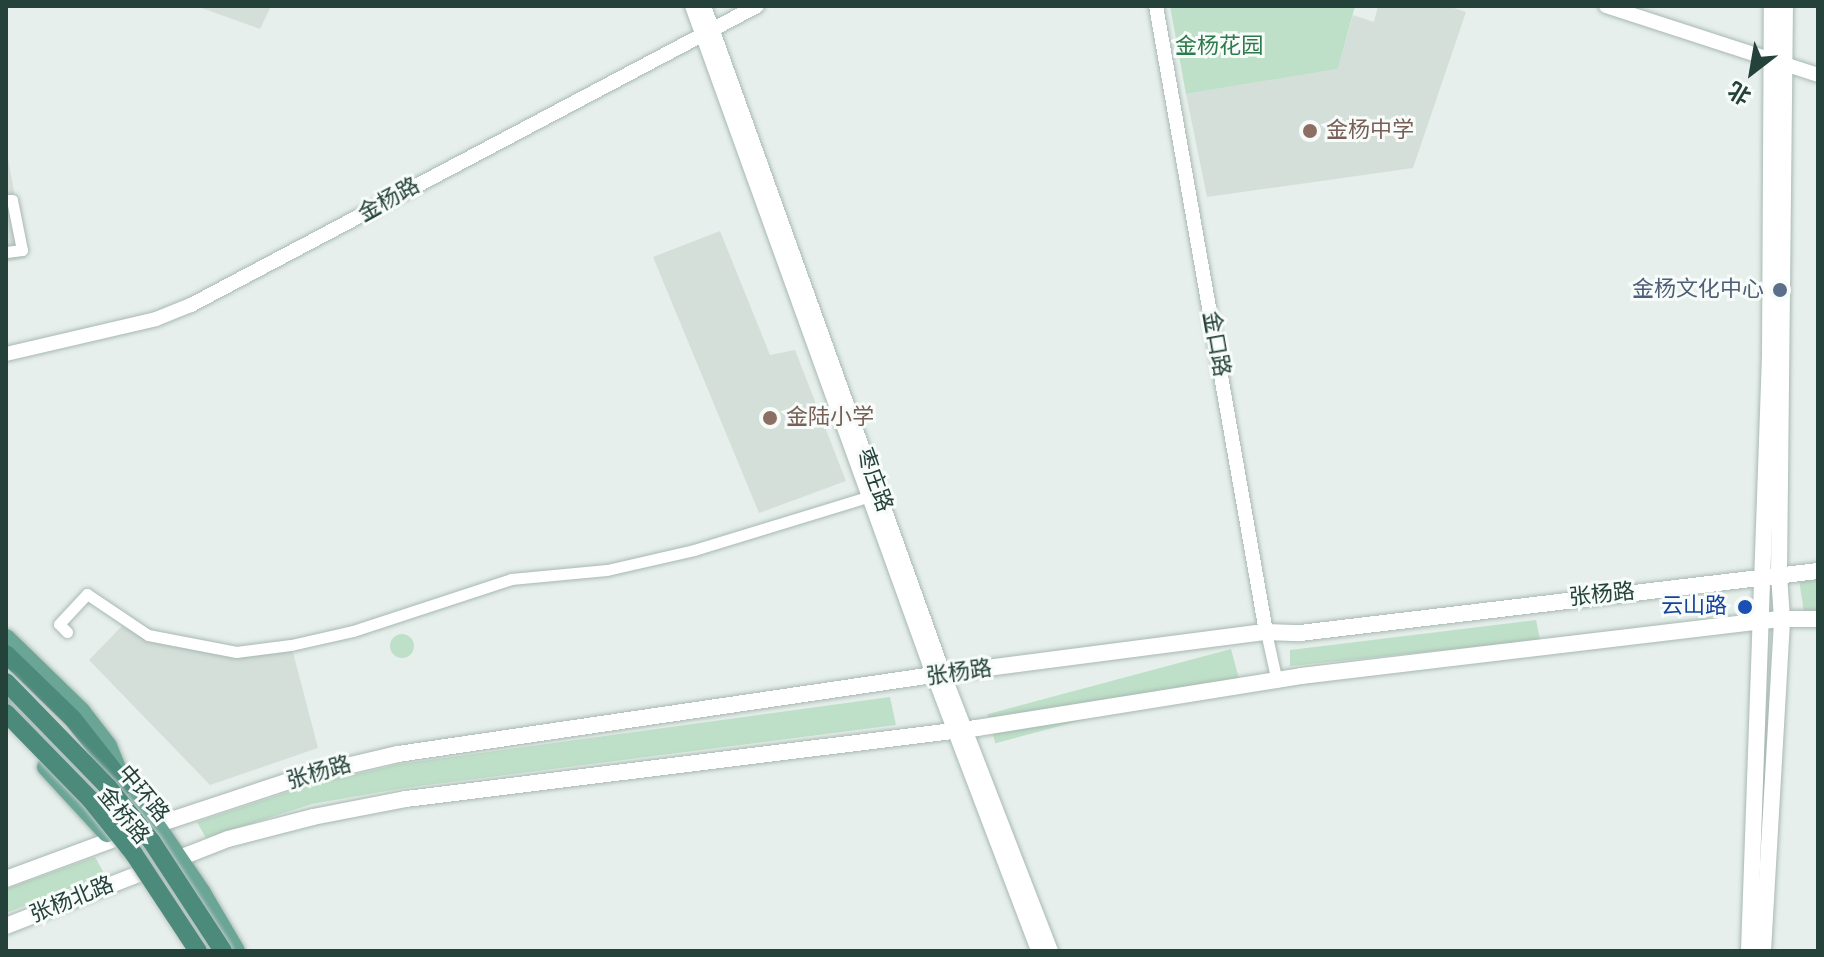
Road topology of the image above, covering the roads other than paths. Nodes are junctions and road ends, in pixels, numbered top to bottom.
1 (692, 6) edge
2 (704, 6) edge
3 (757, 6) edge
4 (1156, 6) edge
5 (1606, 6) edge
6 (1772, 6) edge
7 (1785, 6) edge
8 (708, 32) junction
9 (1778, 62) junction
10 (1818, 75) edge
11 (6, 200) edge
12 (6, 252) edge
13 (6, 354) edge
14 (861, 499) dead end
15 (1818, 571) edge
16 (1772, 576) junction
17 (1782, 619) junction
18 (1818, 619) edge
19 (1762, 622) junction
20 (67, 632) dead end
21 (1266, 632) junction
22 (6, 638) edge
23 (6, 654) edge
24 (6, 673) edge
25 (939, 675) junction
26 (6, 682) edge
27 (1277, 682) junction
28 (6, 710) edge
29 (6, 725) edge
30 (962, 729) junction
31 (125, 785) junction
32 (156, 825) junction
33 (134, 832) junction
34 (112, 839) junction
35 (177, 857) junction
36 (147, 869) junction
37 (6, 879) edge
38 (6, 926) edge
39 (188, 951) edge
40 (198, 951) edge
41 (210, 951) edge
42 (223, 951) edge
43 (236, 951) edge
44 (1038, 951) edge
45 (1051, 951) edge
46 (1749, 951) edge
47 (1763, 951) edge

1 - 8 street, 枣庄路
2 - 8 street, 枣庄路
3 - 8 street, 金杨路
4 - 21 street, 金口路
5 - 9 street
6 - 9 main road
7 - 9 main road
8 - 13 street, 金杨路
8 - 25 street, 枣庄路
9 - 10 street
9 - 16 main road
11 - 12 street
14 - 20 street
15 - 16 main road, 张杨路
16 - 17 main road
16 - 19 main road
16 - 21 main road, 张杨路
17 - 18 main road, 张杨路
17 - 19 main road, 张杨路
17 - 47 main road
19 - 27 main road, 张杨路
19 - 46 main road
21 - 25 main road, 张杨路
21 - 27 street, 金口路
22 - 31 main road, 金桥路
23 - 31 highway
24 - 31 main road, 金桥路
25 - 30 street, 枣庄路
25 - 32 main road, 张杨路
26 - 42 highway, 中环路, bridge
27 - 30 main road, 张杨路
28 - 33 main road
28 - 40 highway, 中环路, bridge
29 - 34 main road, 金桥路
30 - 35 main road, 张杨路
30 - 44 street, 枣庄路
30 - 45 street, 枣庄路
31 - 32 main road, 金桥路
32 - 33 main road, 张杨路
32 - 35 main road, 金桥路
33 - 34 main road, 张杨路
33 - 35 main road
34 - 36 main road, 金桥路
34 - 37 main road, 张杨北路
35 - 36 main road, 张杨路
35 - 43 main road, 金桥路
36 - 38 main road, 张杨北路
36 - 39 main road, 金桥路
36 - 41 main road

